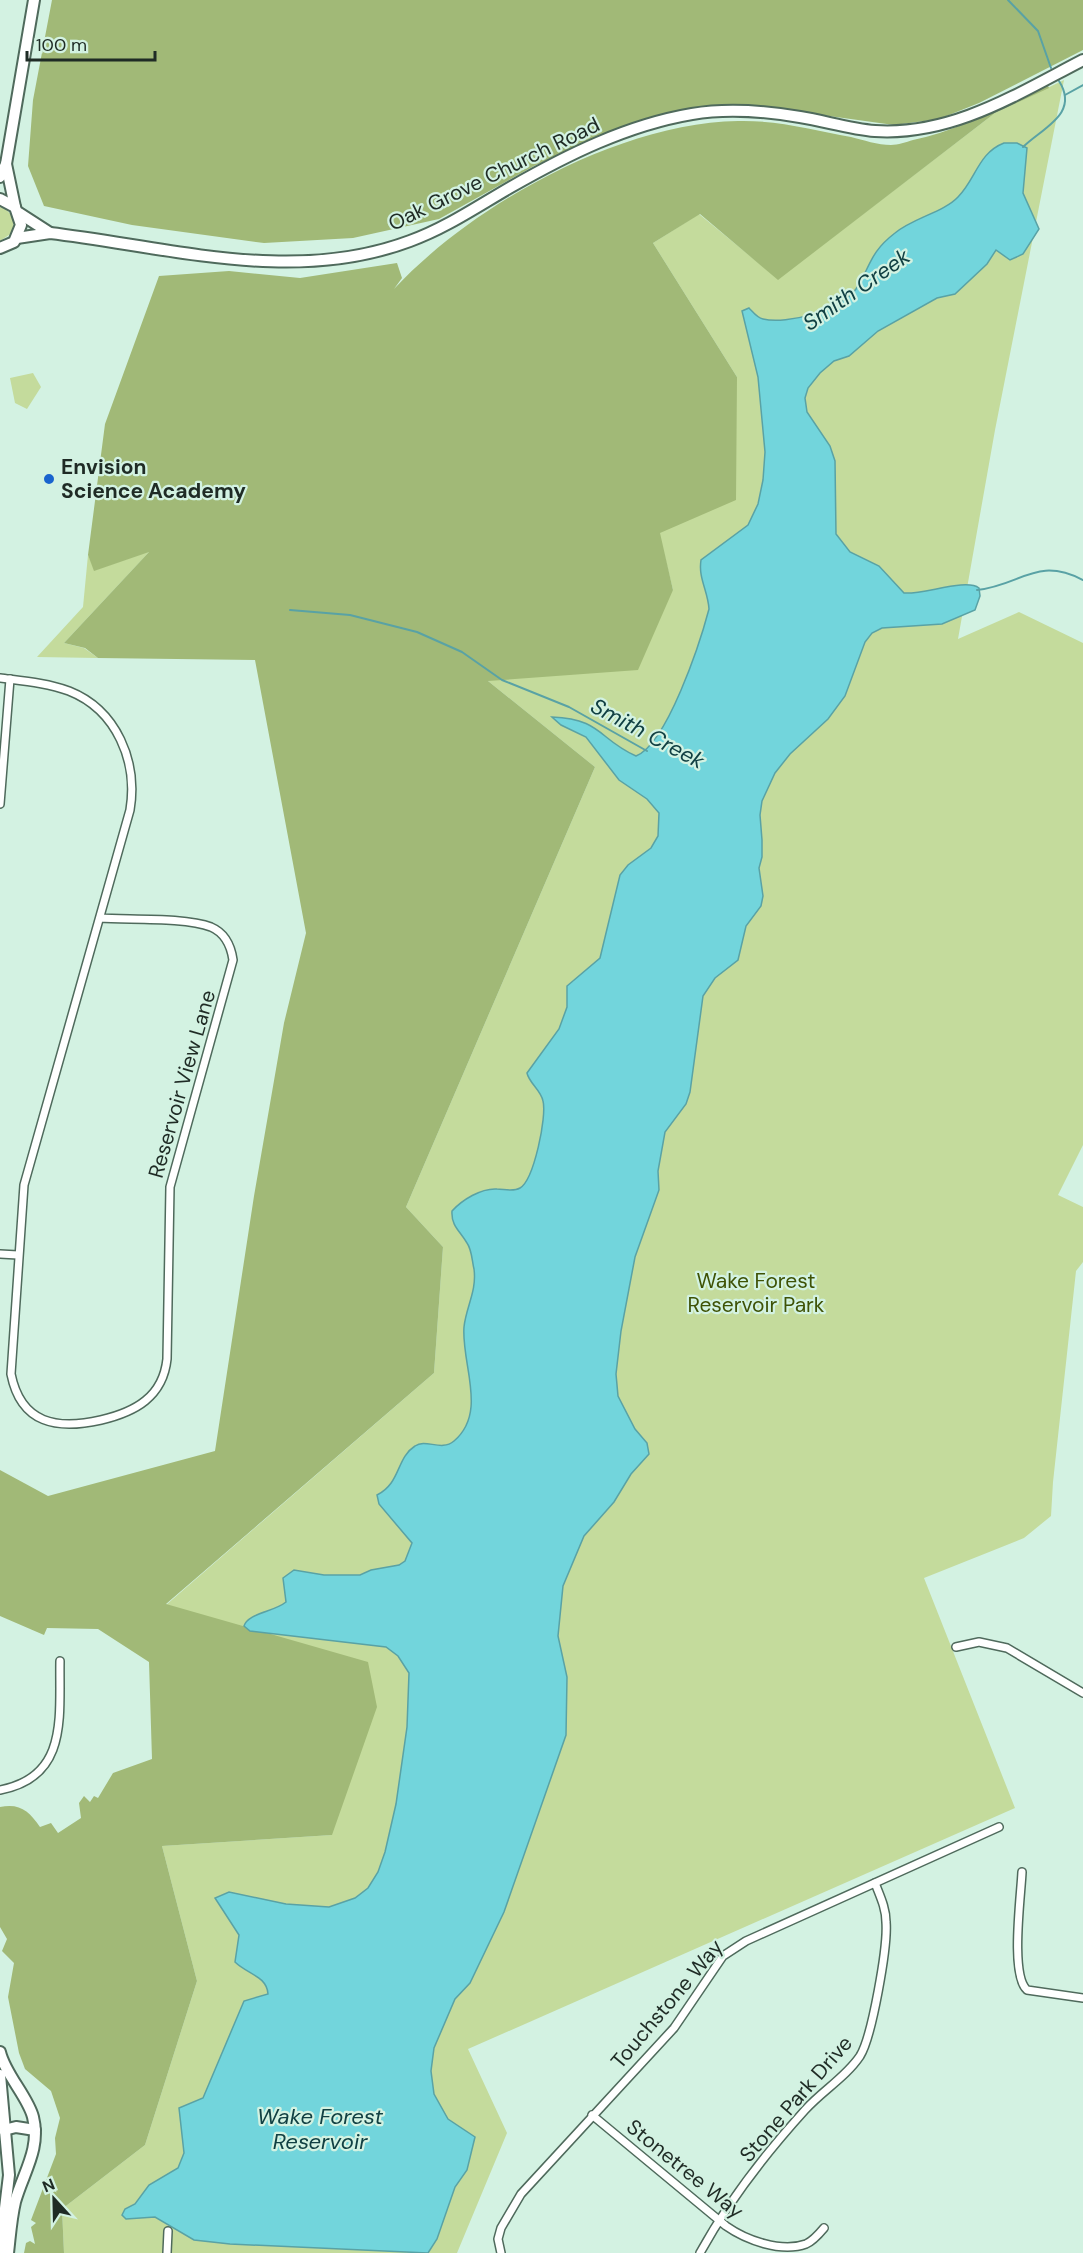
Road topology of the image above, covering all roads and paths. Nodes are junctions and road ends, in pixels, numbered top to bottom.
1 (34, 0) edge
2 (1083, 60) edge
3 (6, 164) junction
4 (0, 177) edge
5 (0, 199) edge
6 (17, 210) junction
7 (50, 233) junction
8 (9, 244) edge
9 (0, 258) edge
10 (0, 678) edge
11 (10, 679) junction
12 (0, 804) edge
13 (100, 918) junction
14 (0, 1254) edge
15 (18, 1255) junction
16 (956, 1647) dead end
17 (60, 1661) dead end
18 (1083, 1693) edge
19 (0, 1790) edge
20 (999, 1827) dead end
21 (1022, 1872) dead end
22 (875, 1883) junction
23 (1083, 1998) edge
24 (1, 2059) edge
25 (0, 2076) edge
26 (592, 2115) junction
27 (4, 2130) junction
28 (35, 2130) junction
29 (718, 2219) junction
30 (824, 2229) dead end
31 (168, 2231) dead end
32 (0, 2250) edge
33 (8, 2253) edge
34 (167, 2253) edge
35 (501, 2253) edge
36 (700, 2253) edge

1 - 3 main road
2 - 7 main road, Oak Grove Church Road
3 - 4 main road
3 - 6 main road
5 - 6 main road, Oak Grove Church Road
6 - 7 main road, Oak Grove Church Road
6 - 8 main road
7 - 8 main road, Oak Grove Church Road
8 - 9 main road
10 - 11 street, Reservoir View Lane
11 - 12 street
11 - 13 street, Reservoir View Lane
13 - 15 street, Reservoir View Lane
13 - 15 street, Reservoir View Lane
14 - 15 street
16 - 18 street
17 - 19 street
20 - 22 street, Touchstone Way
21 - 23 street
22 - 26 street, Touchstone Way
22 - 29 street, Stone Park Drive
24 - 28 main road
25 - 27 main road
26 - 29 street, Stonetree Way
26 - 35 street, Touchstone Way
27 - 28 main road
27 - 32 main road
28 - 33 main road
29 - 30 street, Stonetree Way
29 - 36 street, Stone Park Drive
31 - 34 street

